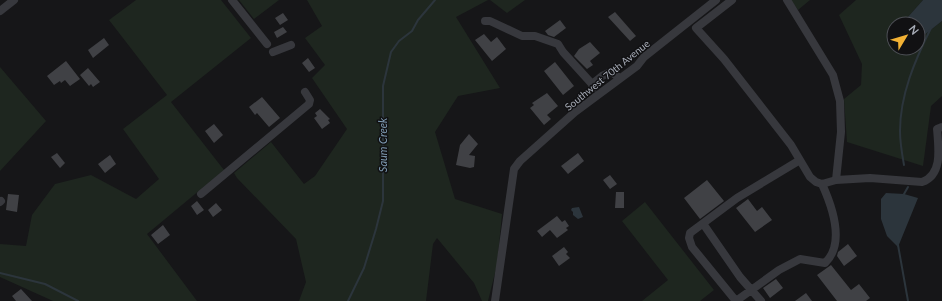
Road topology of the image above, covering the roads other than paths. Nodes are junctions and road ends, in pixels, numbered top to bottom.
1 (14, 0) edge
2 (232, 0) edge
3 (716, 0) edge
4 (732, 0) edge
5 (787, 0) edge
6 (0, 11) edge
7 (485, 21) dead end
8 (267, 44) dead end
9 (291, 44) dead end
10 (273, 52) dead end
11 (620, 78) junction
12 (592, 84) junction
13 (305, 92) dead end
14 (598, 94) junction
15 (942, 127) edge
16 (800, 160) junction
17 (836, 180) junction
18 (822, 184) junction
19 (201, 194) dead end
20 (704, 225) junction
21 (751, 289) junction
22 (495, 301) edge
23 (736, 301) edge
24 (761, 301) edge

1 - 6 street
2 - 8 street
3 - 11 street, Southwest 70th Avenue
4 - 16 street
5 - 17 street
7 - 12 street
9 - 10 street
11 - 12 street
11 - 14 street, Southwest 70th Avenue
12 - 14 street
13 - 19 street
14 - 22 street, Southwest 70th Avenue
15 - 17 street
16 - 18 street
16 - 20 street
17 - 18 street
18 - 21 street
20 - 21 street
20 - 23 street
21 - 23 street
21 - 24 street

